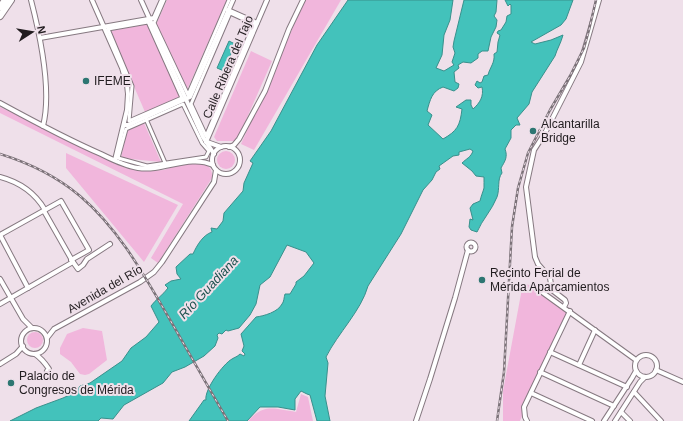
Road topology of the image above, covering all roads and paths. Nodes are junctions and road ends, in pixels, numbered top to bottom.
1 (5, 0) edge
2 (11, 0) edge
3 (31, 0) edge
4 (92, 0) edge
5 (141, 0) edge
6 (163, 0) edge
7 (229, 0) edge
8 (232, 0) edge
9 (267, 0) edge
10 (303, 0) edge
11 (599, 0) edge
12 (0, 7) edge
13 (229, 11) junction
14 (0, 16) edge
15 (149, 19) junction
16 (257, 24) junction
17 (104, 27) junction
18 (40, 38) junction
19 (186, 99) junction
20 (0, 103) edge
21 (145, 117) junction
22 (124, 125) junction
23 (43, 126) junction
24 (239, 139) junction
25 (206, 142) junction
26 (221, 147) junction
27 (228, 147) junction
28 (237, 151) junction
29 (213, 156) junction
30 (200, 159) junction
31 (115, 160) junction
32 (166, 165) junction
33 (213, 165) junction
34 (216, 170) junction
35 (226, 174) junction
36 (0, 177) edge
37 (214, 182) junction
38 (44, 211) junction
39 (0, 235) edge
40 (110, 244) dead end
41 (468, 250) dead end
42 (72, 261) junction
43 (0, 279) edge
44 (535, 286) dead end
45 (28, 288) junction
46 (11, 298) junction
47 (0, 304) edge
48 (564, 307) junction
49 (570, 312) junction
50 (24, 319) junction
51 (32, 328) junction
52 (54, 330) junction
53 (595, 330) junction
54 (43, 331) junction
55 (25, 332) junction
56 (47, 338) junction
57 (23, 346) junction
58 (44, 349) junction
59 (28, 352) junction
60 (550, 352) junction
61 (34, 353) junction
62 (16, 354) junction
63 (636, 360) junction
64 (45, 363) junction
65 (0, 364) edge
66 (578, 365) junction
67 (656, 370) junction
68 (47, 371) dead end
69 (636, 371) junction
70 (540, 372) junction
71 (645, 377) junction
72 (683, 382) edge
73 (627, 387) junction
74 (634, 392) junction
75 (531, 393) junction
76 (614, 406) junction
77 (620, 412) junction
78 (526, 419) edge
79 (416, 421) edge
80 (592, 421) edge
81 (604, 421) edge
82 (615, 421) edge
83 (630, 421) edge
84 (661, 421) edge

1 - 12 main road
2 - 14 main road
3 - 18 street
4 - 17 street
5 - 15 street
6 - 7 street
6 - 15 street
8 - 13 street
9 - 16 street, Calle Ribera del Tajo
10 - 24 street
11 - 48 street
13 - 13 street
13 - 16 street
13 - 19 street
15 - 17 street
15 - 19 street
16 - 25 street, Calle Ribera del Tajo
17 - 18 street
17 - 22 street
18 - 23 street
19 - 21 street
19 - 25 street
20 - 23 street
21 - 21 street
21 - 22 street
21 - 30 street
21 - 32 street
21 - 32 street
22 - 31 street
23 - 31 street
24 - 27 street
24 - 28 street
25 - 26 street
25 - 29 street
26 - 27 street
26 - 29 street
27 - 28 street
28 - 35 street
29 - 30 street
29 - 33 street
30 - 32 street
30 - 33 street
31 - 32 street
33 - 34 street
34 - 35 street
34 - 37 street, Avenida del Río
35 - 37 street, Avenida del Río
36 - 38 street
37 - 52 street, Avenida del Río
38 - 39 street
38 - 42 street
38 - 42 street
39 - 45 street
40 - 42 street
41 - 79 street
42 - 45 street
43 - 46 street
44 - 48 street
45 - 46 street
46 - 47 street
46 - 50 street
48 - 49 street
49 - 53 street
49 - 60 street
50 - 51 street
50 - 55 street
51 - 54 street
51 - 55 street
52 - 54 street, Avenida del Río
52 - 56 street, Avenida del Río
53 - 63 street
53 - 66 street
54 - 56 street
55 - 57 street
56 - 58 street
57 - 59 street
57 - 62 street
58 - 61 street
58 - 64 street
59 - 61 street
59 - 62 street
60 - 66 street
60 - 70 street
61 - 64 street
62 - 65 street
63 - 67 street
63 - 69 street
64 - 68 street
66 - 73 street
67 - 71 street
67 - 72 street
69 - 71 street
69 - 73 street
70 - 75 street
70 - 76 street
71 - 74 street
73 - 76 street
74 - 77 street
74 - 84 street
75 - 78 street
75 - 80 street
76 - 81 street
77 - 82 street
77 - 83 street

